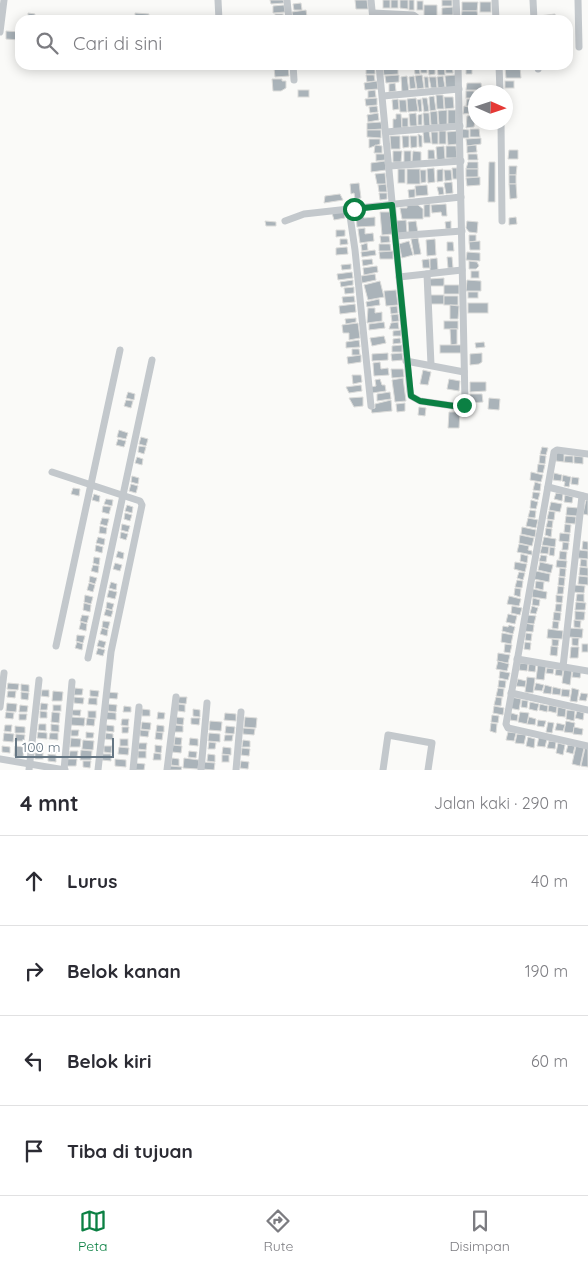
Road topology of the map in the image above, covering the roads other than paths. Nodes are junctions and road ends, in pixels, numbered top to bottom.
1 (4, 0) edge
2 (218, 0) edge
3 (288, 0) edge
4 (371, 0) edge
5 (456, 0) edge
6 (495, 0) edge
7 (533, 0) edge
8 (578, 0) edge
9 (219, 15) edge
10 (289, 15) edge
11 (373, 15) edge
12 (457, 15) edge
13 (496, 15) edge
14 (534, 15) edge
15 (0, 32) edge
16 (579, 47) dead end
17 (293, 70) edge
18 (379, 70) edge
19 (458, 70) edge
20 (499, 70) edge
21 (294, 80) dead end
22 (500, 85) edge
23 (459, 90) junction
24 (382, 96) junction
25 (460, 126) junction
26 (501, 130) edge
27 (386, 132) junction
28 (461, 161) junction
29 (389, 166) junction
30 (461, 197) junction
31 (392, 205) junction
32 (349, 209) junction
33 (286, 221) dead end
34 (502, 221) dead end
35 (462, 231) junction
36 (396, 236) junction
37 (462, 270) junction
38 (427, 274) junction
39 (399, 277) junction
40 (120, 350) dead end
41 (152, 360) dead end
42 (406, 360) junction
43 (431, 365) junction
44 (464, 372) junction
45 (371, 406) dead end
46 (588, 454) edge
47 (52, 472) dead end
48 (91, 486) junction
49 (548, 486) junction
50 (123, 496) junction
51 (585, 497) edge
52 (56, 646) dead end
53 (88, 658) dead end
54 (517, 658) junction
55 (564, 667) junction
56 (588, 671) edge
57 (4, 673) dead end
58 (39, 680) dead end
59 (72, 682) dead end
60 (511, 693) junction
61 (176, 697) dead end
62 (207, 703) dead end
63 (139, 706) dead end
64 (0, 707) edge
65 (588, 710) edge
66 (241, 712) dead end
67 (588, 746) edge
68 (0, 759) edge
69 (30, 767) edge
70 (64, 770) edge
71 (98, 770) edge
72 (133, 770) edge
73 (168, 770) edge
74 (201, 770) edge
75 (236, 770) edge
76 (383, 770) edge
77 (428, 770) edge

1 - 15 street
2 - 9 street
3 - 10 street
4 - 11 street
5 - 12 street
6 - 13 street
7 - 14 street
8 - 16 street
17 - 21 street
18 - 24 street
19 - 23 street
20 - 22 street
23 - 24 street
23 - 25 street
24 - 27 street
25 - 27 street
25 - 28 street
26 - 34 street
27 - 29 street
28 - 29 street
28 - 30 street
29 - 31 street
30 - 31 street
30 - 35 street
31 - 32 street
31 - 36 street
32 - 33 street
32 - 45 street
35 - 36 street
35 - 37 street
36 - 39 street
37 - 38 street
37 - 44 street
38 - 39 street
38 - 43 street
39 - 42 street
40 - 48 street
41 - 50 street
42 - 43 street
42 - 44 street
43 - 44 street
46 - 49 street
47 - 48 street
48 - 50 street
48 - 52 street
49 - 51 street
49 - 54 street
50 - 53 street
50 - 71 street
51 - 55 street
54 - 55 street
54 - 60 street
55 - 56 street
57 - 64 street
58 - 69 street
59 - 70 street
60 - 65 street
60 - 67 street
61 - 73 street
62 - 74 street
63 - 72 street
66 - 75 street
68 - 69 street
69 - 70 street
76 - 77 street

